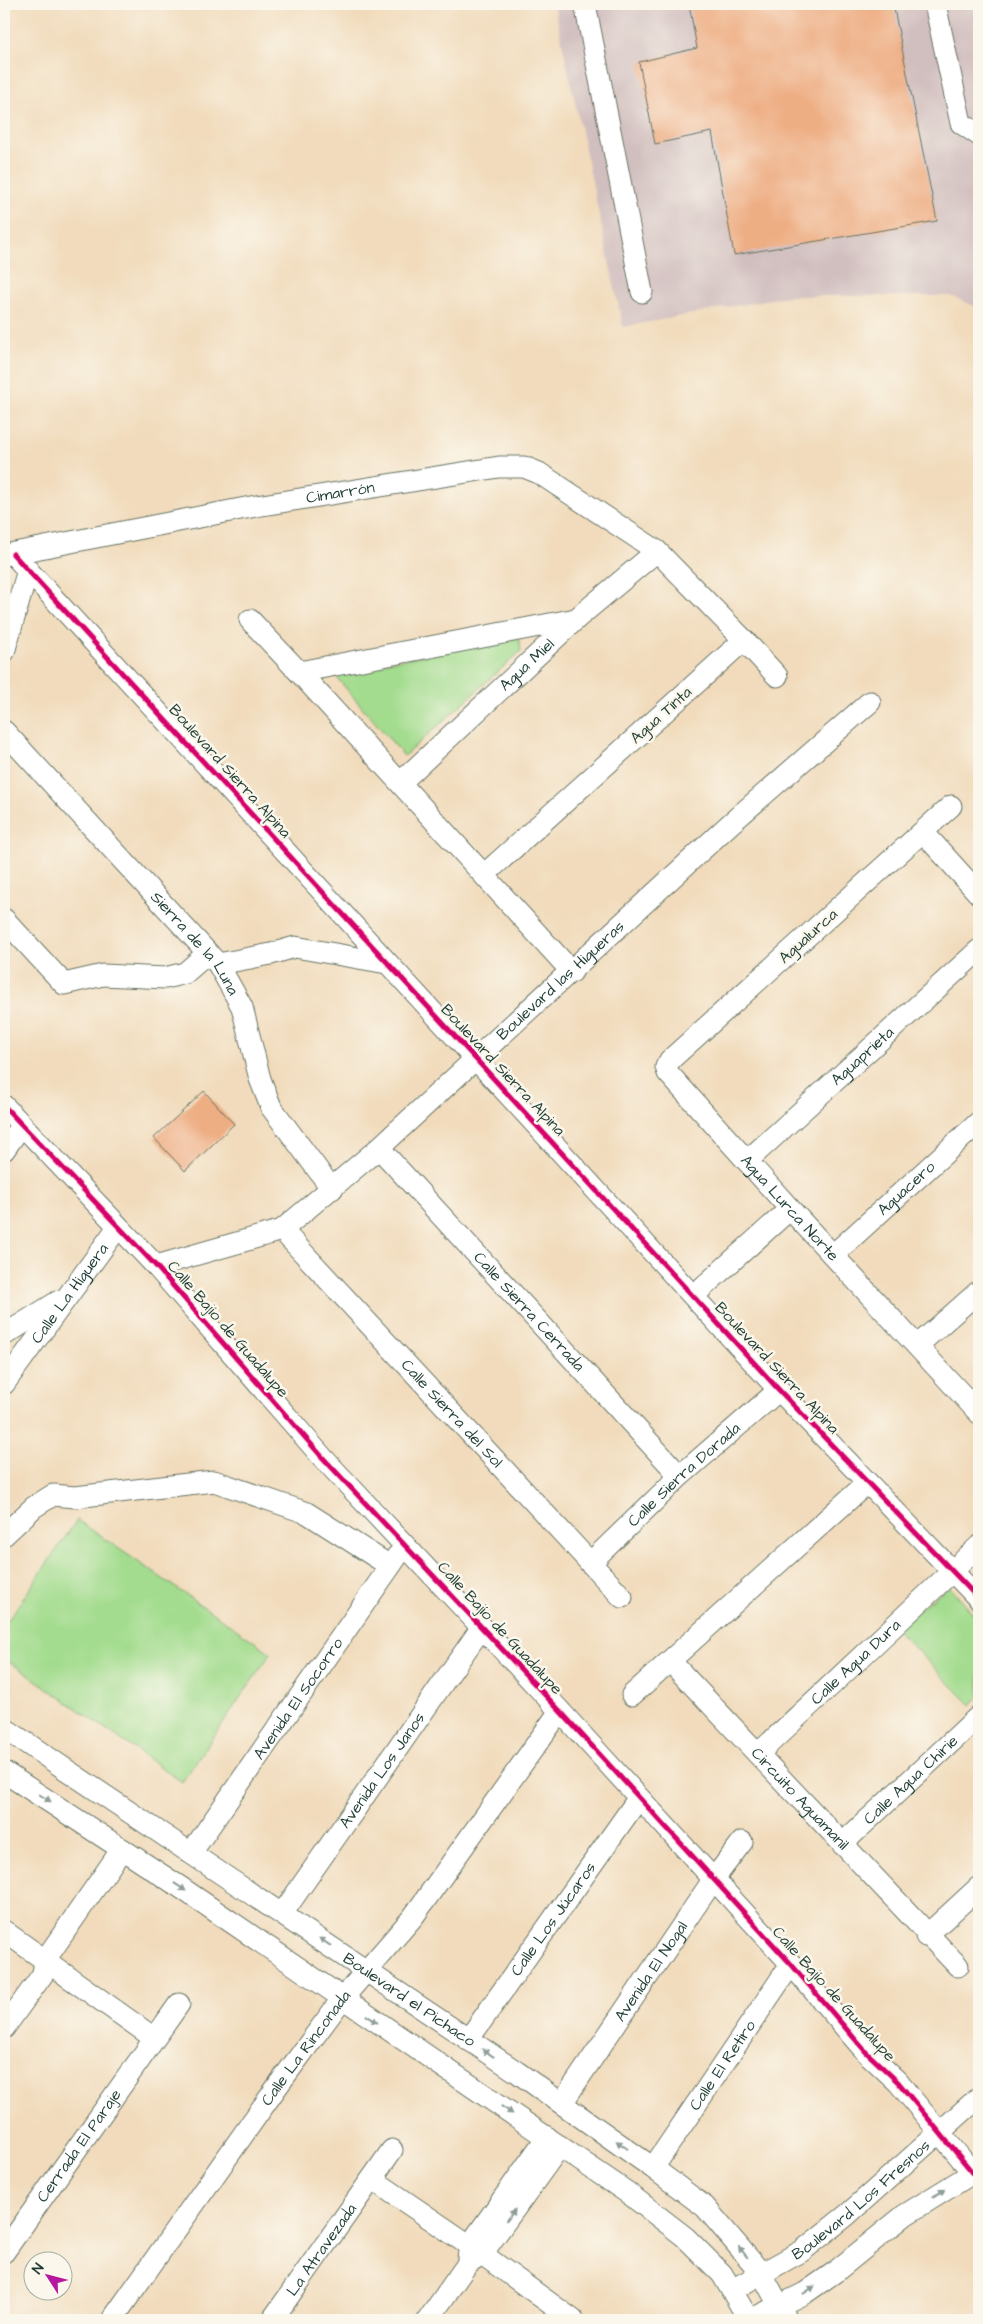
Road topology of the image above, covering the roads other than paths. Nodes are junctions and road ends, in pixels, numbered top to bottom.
1 (585, 4) edge
2 (935, 4) edge
3 (979, 135) edge
4 (642, 292) dead end
5 (657, 551) junction
6 (8, 555) edge
7 (28, 570) junction
8 (576, 619) junction
9 (250, 620) dead end
10 (744, 640) junction
11 (4, 652) edge
12 (299, 672) junction
13 (777, 676) dead end
14 (870, 702) dead end
15 (4, 730) edge
16 (401, 782) junction
17 (951, 806) dead end
18 (924, 832) junction
19 (485, 874) junction
20 (979, 894) edge
21 (4, 919) edge
22 (979, 950) edge
23 (213, 958) junction
24 (387, 963) junction
25 (572, 972) junction
26 (476, 1059) junction
27 (666, 1066) joint
28 (4, 1106) edge
29 (979, 1122) edge
30 (21, 1126) junction
31 (379, 1148) junction
32 (4, 1150) edge
33 (747, 1161) junction
34 (332, 1189) junction
35 (790, 1209) junction
36 (118, 1227) junction
37 (282, 1230) junction
38 (833, 1255) junction
39 (156, 1266) junction
40 (979, 1291) edge
41 (70, 1295) junction
42 (693, 1296) junction
43 (4, 1335) edge
44 (918, 1345) junction
45 (4, 1384) edge
46 (779, 1390) junction
47 (979, 1413) edge
48 (680, 1476) junction
49 (867, 1483) junction
50 (4, 1535) edge
51 (405, 1545) junction
52 (979, 1546) edge
53 (590, 1563) junction
54 (390, 1566) junction
55 (952, 1570) junction
56 (622, 1597) dead end
57 (979, 1599) edge
58 (482, 1627) junction
59 (671, 1662) junction
60 (632, 1695) dead end
61 (560, 1710) junction
62 (979, 1716) edge
63 (4, 1728) edge
64 (758, 1754) junction
65 (4, 1772) edge
66 (638, 1799) junction
67 (742, 1842) dead end
68 (842, 1844) junction
69 (128, 1853) junction
70 (191, 1853) junction
71 (713, 1880) junction
72 (979, 1887) edge
73 (282, 1914) junction
74 (4, 1931) edge
75 (926, 1936) junction
76 (790, 1964) junction
77 (958, 1966) dead end
78 (49, 1967) junction
79 (367, 1971) junction
80 (342, 1999) junction
81 (179, 2004) dead end
82 (4, 2028) edge
83 (154, 2038) junction
84 (468, 2040) junction
85 (979, 2097) edge
86 (562, 2103) junction
87 (940, 2132) junction
88 (554, 2142) junction
89 (392, 2150) dead end
90 (653, 2168) junction
91 (976, 2171) edge
92 (372, 2179) junction
93 (4, 2252) edge
94 (473, 2254) junction
95 (762, 2274) junction
96 (732, 2290) junction
97 (784, 2313) edge
98 (112, 2320) edge
99 (272, 2320) edge
100 (428, 2320) edge
101 (573, 2320) edge
102 (749, 2320) edge

1 - 4 street
2 - 3 street
5 - 6 street, Cimarrón
5 - 8 street, Agua Miel
5 - 10 street
6 - 7 street, Boulevard Sierra Alpina
7 - 11 street
7 - 24 street, Boulevard Sierra Alpina
8 - 12 street
8 - 16 street, Agua Miel
9 - 12 street
10 - 13 street
10 - 19 street, Agua Tinta
12 - 16 street
14 - 25 street, Boulevard las Higueras
15 - 23 street, Sierra de la Luna
16 - 19 street
17 - 18 street, Agualurca
18 - 20 street
18 - 27 street, Agualurca
19 - 25 street
21 - 23 street
22 - 33 street, Aguaprieta
23 - 24 street
23 - 34 street, Sierra de la Luna
24 - 26 street, Boulevard Sierra Alpina
25 - 26 street, Boulevard las Higueras
26 - 31 street, Boulevard las Higueras
26 - 42 street, Boulevard Sierra Alpina
27 - 33 street, Agua Lurca Norte
28 - 30 street, Calle Bajío de Guadalupe
29 - 38 street, Aguacero
30 - 32 street
30 - 36 street, Calle Bajío de Guadalupe
31 - 34 street, Boulevard las Higueras
31 - 48 street, Calle Sierra Cerrada
33 - 35 street, Agua Lurca Norte
34 - 37 street, Boulevard las Higueras
35 - 38 street, Agua Lurca Norte
35 - 42 street
36 - 39 street, Calle Bajío de Guadalupe
36 - 41 street, Calle La Higuera
37 - 39 street, Boulevard las Higueras
37 - 53 street, Calle Sierra del Sol
38 - 44 street, Agua Lurca Norte
39 - 51 street, Calle Bajío de Guadalupe
40 - 44 street
41 - 43 street
41 - 45 street, Calle La Higuera
42 - 46 street, Boulevard Sierra Alpina
44 - 47 street, Agua Lurca Norte
46 - 48 street, Calle Sierra Dorada
46 - 49 street, Boulevard Sierra Alpina
48 - 53 street, Calle Sierra Dorada
49 - 55 street, Boulevard Sierra Alpina
49 - 59 street
50 - 54 street
51 - 54 street, Avenida El Socorro
51 - 58 street, Calle Bajío de Guadalupe
52 - 55 street, Calle Agua Dura
53 - 56 street, Calle Sierra del Sol
54 - 70 street, Avenida El Socorro
55 - 57 street, Boulevard Sierra Alpina
55 - 64 street, Calle Agua Dura
58 - 61 street, Calle Bajío de Guadalupe
58 - 73 street, Avenida Los Janos
59 - 60 street
59 - 64 street, Circuito Aguamanil
61 - 66 street, Calle Bajío de Guadalupe
61 - 79 street, Calle La Rinconada
62 - 68 street, Calle Agua Chirie
63 - 70 street, Boulevard el Pichaco
64 - 68 street, Circuito Aguamanil
65 -> 69 street
66 - 71 street, Calle Bajío de Guadalupe
66 - 84 street, Calle Los Júcaros
67 - 71 street, Avenida El Nogal
68 - 75 street, Circuito Aguamanil
69 - 78 street
69 -> 80 street
70 - 73 street, Boulevard el Pichaco
71 - 76 street, Calle Bajío de Guadalupe
71 - 86 street, Avenida El Nogal
72 - 75 street
79 -> 73 street, Boulevard el Pichaco
74 - 78 street
75 - 77 street, Circuito Aguamanil
76 - 87 street, Calle Bajío de Guadalupe
76 - 90 street, Calle El Retiro
78 - 82 street
78 - 83 street
79 - 80 street, Calle La Rinconada
79 - 84 street, Boulevard el Pichaco
80 -> 88 street
80 - 98 street, Calle La Rinconada
81 - 83 street, Cerrada El Paraje
83 - 93 street, Cerrada El Paraje
86 -> 84 street, Boulevard el Pichaco
85 - 87 street, Boulevard Los Fresnos
90 -> 86 street, Boulevard el Pichaco
87 - 91 street, Calle Bajío de Guadalupe
87 - 95 street, Boulevard Los Fresnos
88 - 94 street
88 - 96 street
89 - 92 street, La Atravezada
95 -> 90 street, Boulevard el Pichaco
97 -> 91 street
92 - 94 street
92 - 99 street, La Atravezada
94 - 100 street
94 - 101 street
95 - 96 street, Boulevard Los Fresnos
95 - 97 street, Boulevard el Pichaco
96 - 102 street
97 - 102 street

